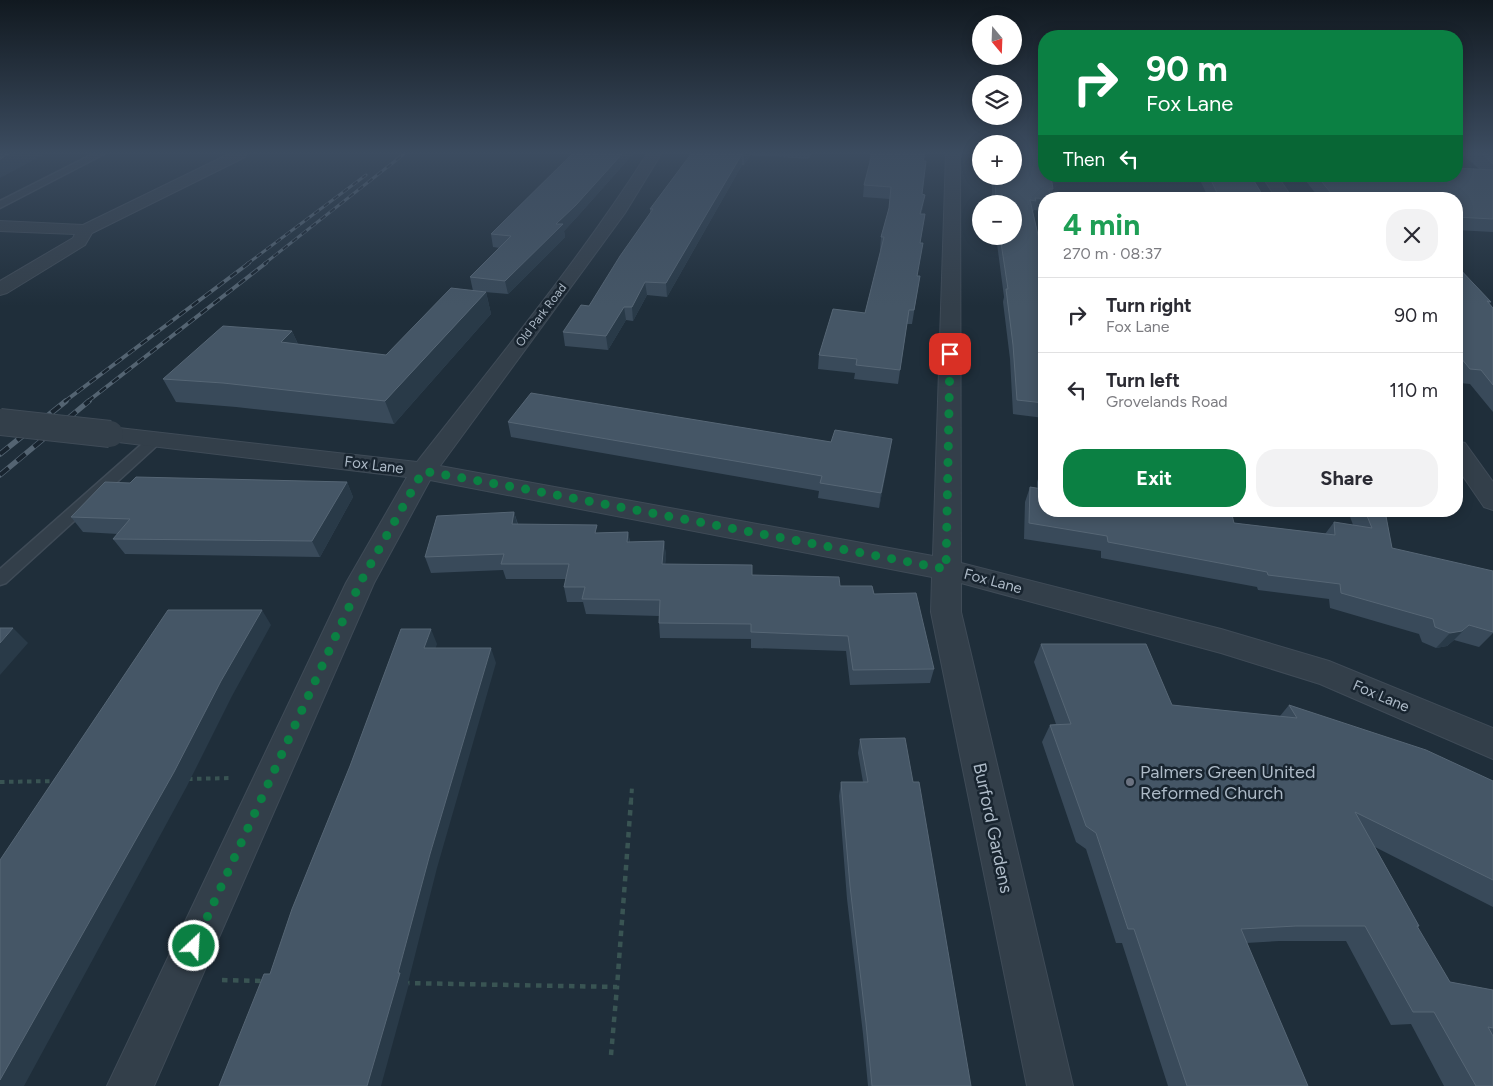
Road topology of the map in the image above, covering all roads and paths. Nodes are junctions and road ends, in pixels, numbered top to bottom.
1 (137, 205) edge
2 (622, 205) edge
3 (952, 205) edge
4 (0, 226) edge
5 (86, 230) junction
6 (0, 289) edge
7 (0, 422) edge
8 (156, 438) junction
9 (1463, 458) edge
10 (423, 471) junction
11 (1493, 501) edge
12 (946, 569) junction
13 (0, 579) edge
14 (1493, 744) edge
15 (271, 778) junction
16 (184, 779) dead end
17 (68, 781) edge
18 (0, 782) edge
19 (632, 787) dead end
20 (179, 979) junction
21 (268, 981) edge
22 (398, 983) edge
23 (617, 987) junction
24 (611, 1055) dead end
25 (130, 1086) edge
26 (1050, 1086) edge

1 - 5 street
2 - 10 street, Old Park Road
3 - 12 street, Burford Gardens
4 - 5 street
5 - 6 street
7 - 8 street, Fox Lane, bridge
8 - 10 street, Fox Lane
8 - 13 lane
9 - 11 street
10 - 12 street, Fox Lane
10 - 15 street, Old Park Road
12 - 14 street, Fox Lane
12 - 26 street, Burford Gardens
15 - 16 path
15 - 20 street, Old Park Road
17 - 18 path
19 - 23 path
20 - 21 path
20 - 25 street, Old Park Road
22 - 23 path
23 - 24 path

